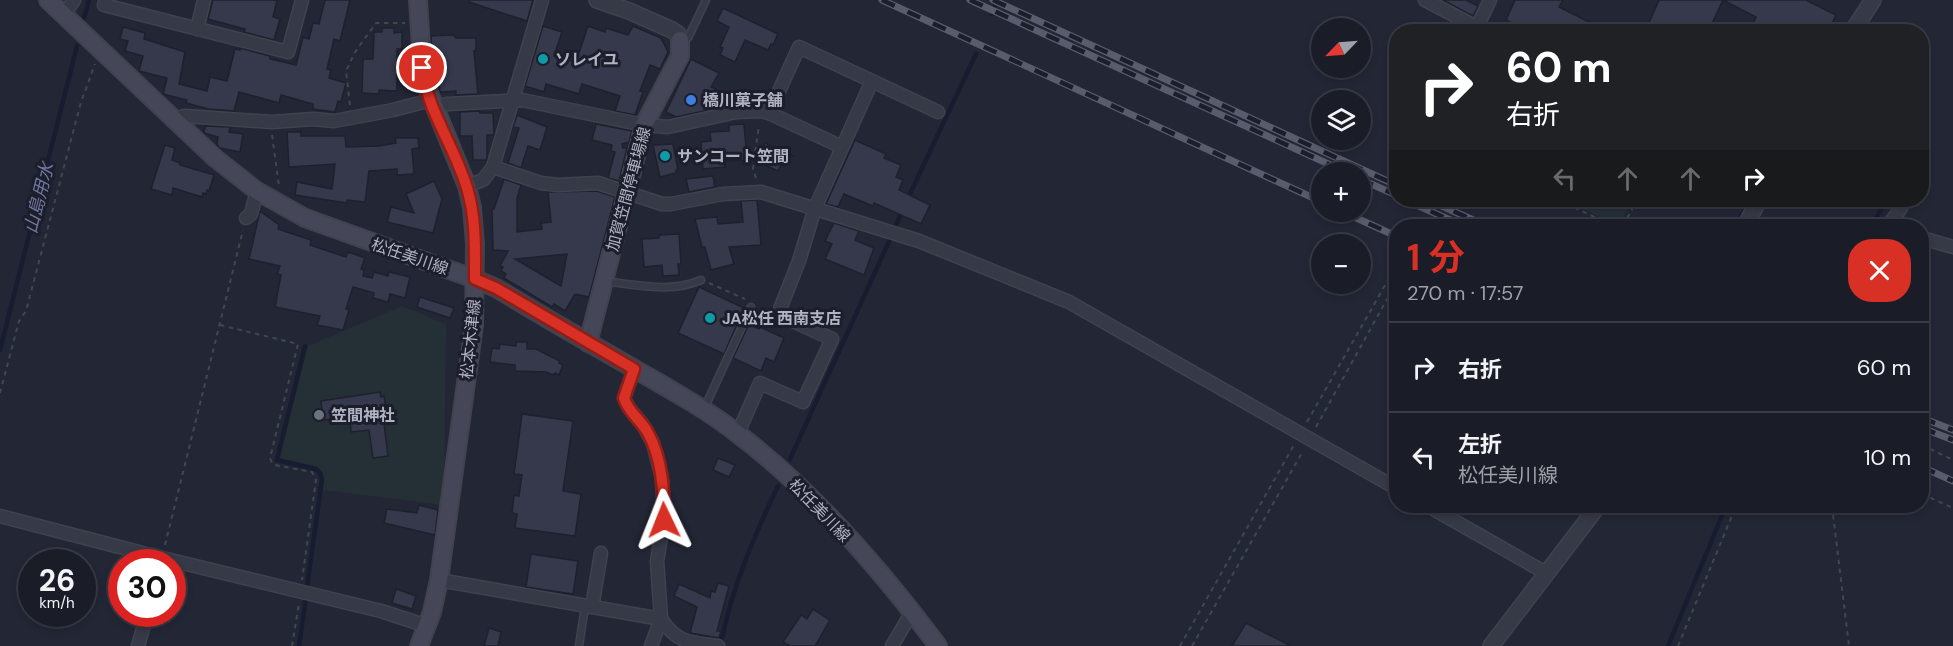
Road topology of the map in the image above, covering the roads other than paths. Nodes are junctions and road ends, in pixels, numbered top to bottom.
1 (48, 0) edge
2 (74, 0) edge
3 (106, 0) edge
4 (204, 0) edge
5 (302, 0) edge
6 (418, 0) edge
7 (542, 0) edge
8 (597, 0) edge
9 (706, 0) edge
10 (1425, 0) edge
11 (1490, 0) edge
12 (1873, 0) edge
13 (631, 5) edge
14 (64, 15) junction
15 (1472, 24) edge
16 (1483, 24) edge
17 (1857, 24) edge
18 (197, 29) junction
19 (680, 40) junction
20 (872, 81) junction
21 (513, 100) junction
22 (432, 103) junction
23 (938, 111) dead end
24 (765, 112) junction
25 (174, 119) junction
26 (644, 124) junction
27 (842, 147) junction
28 (493, 167) junction
29 (467, 186) junction
30 (257, 191) junction
31 (626, 194) junction
32 (815, 208) junction
33 (246, 218) road end
34 (1929, 240) edge
35 (1953, 247) edge
36 (475, 279) junction
37 (701, 280) road end
38 (609, 282) dead end
39 (751, 307) road end
40 (588, 343) junction
41 (634, 369) junction
42 (704, 409) junction
43 (738, 433) junction
44 (1389, 484) edge
45 (1440, 513) edge
46 (1593, 513) edge
47 (0, 516) edge
48 (121, 549) edge
49 (600, 553) dead end
50 (186, 566) edge
51 (1546, 573) junction
52 (439, 580) junction
53 (589, 606) junction
54 (912, 612) junction
55 (661, 619) junction
56 (427, 626) junction
57 (143, 627) edge
58 (138, 646) edge
59 (419, 646) edge
60 (579, 646) edge
61 (651, 646) edge
62 (718, 646) edge
63 (892, 646) edge
64 (938, 646) edge
65 (1491, 646) edge

1 - 14 main road, 松任美川線
2 - 14 street
3 - 18 street
4 - 18 street
5 - 18 street
6 - 22 main road, 松本木津線
7 - 21 street
8 - 13 street
9 - 19 lane
10 - 15 street
11 - 16 street
12 - 17 street
13 - 19 street
14 - 25 main road, 松任美川線
19 - 26 main road, 加賀笠間停車場線
20 - 23 street
20 - 24 street
20 - 27 street
21 - 22 street
21 - 26 street
21 - 28 street
22 - 25 street
22 - 29 main road, 松本木津線
24 - 26 street
24 - 27 street
25 - 30 main road, 松任美川線
26 - 31 main road, 加賀笠間停車場線
27 - 32 street
28 - 29 street
28 - 31 street
29 - 36 main road, 松本木津線
30 - 33 street
30 - 36 main road, 松任美川線
31 - 32 street
31 - 40 main road, 加賀笠間停車場線
32 - 43 street
32 - 44 street
34 - 35 street
36 - 40 main road, 松任美川線
36 - 52 main road, 松本木津線
37 - 38 lane
39 - 42 lane
40 - 41 main road, 松任美川線
41 - 42 main road, 松任美川線
41 - 55 street
42 - 43 main road, 松任美川線
43 - 54 main road, 松任美川線
45 - 51 street
46 - 51 street
47 - 48 street
49 - 53 street
50 - 56 street
51 - 65 street
52 - 53 street
52 - 56 main road, 松本木津線
53 - 55 street
53 - 60 lane
54 - 63 street
54 - 64 main road, 松任美川線
55 - 61 street
55 - 62 street
56 - 59 main road, 松本木津線
57 - 58 street

